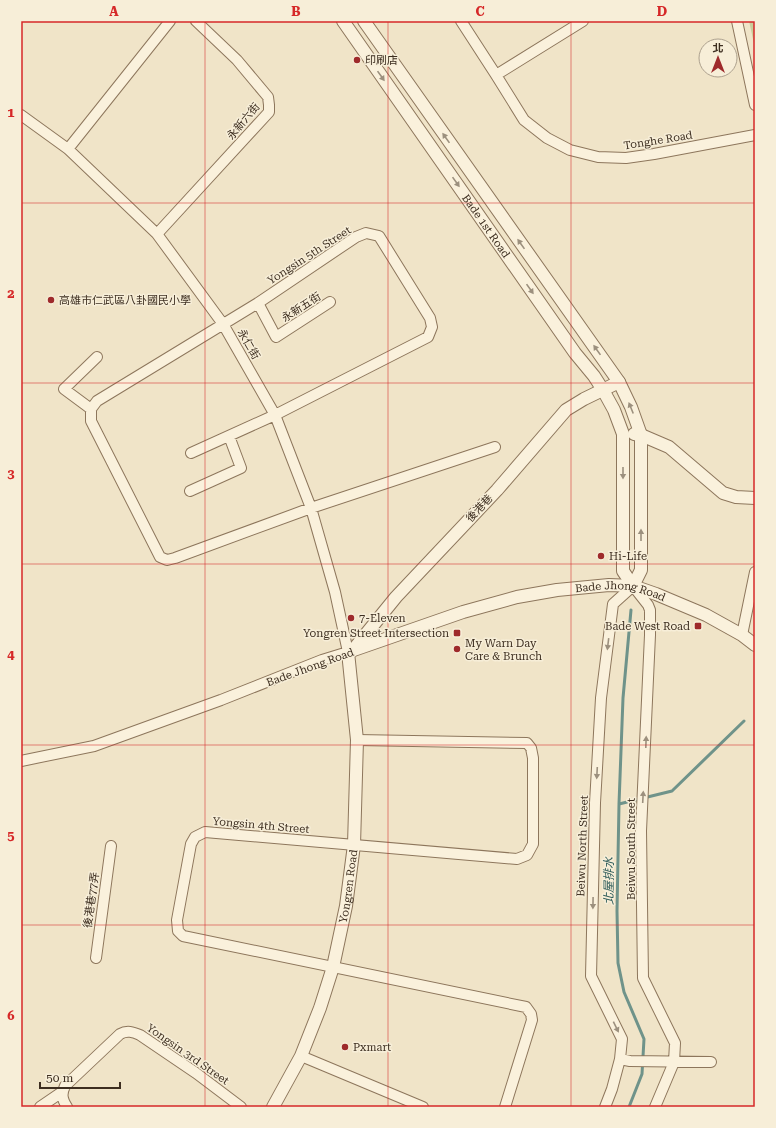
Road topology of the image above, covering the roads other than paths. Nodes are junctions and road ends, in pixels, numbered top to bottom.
1 (170, 21) edge
2 (196, 21) edge
3 (342, 21) edge
4 (364, 21) edge
5 (461, 21) edge
6 (583, 21) edge
7 (737, 21) edge
8 (496, 75) junction
9 (755, 105) edge
10 (21, 114) edge
11 (755, 135) edge
12 (68, 149) junction
13 (157, 234) junction
14 (330, 302) dead end
15 (258, 303) junction
16 (223, 324) junction
17 (97, 357) dead end
18 (619, 382) junction
19 (602, 390) junction
20 (91, 409) junction
21 (275, 415) junction
22 (623, 434) junction
23 (641, 435) junction
24 (230, 436) junction
25 (495, 447) dead end
26 (191, 453) dead end
27 (190, 491) dead end
28 (755, 498) edge
29 (312, 508) junction
30 (755, 572) edge
31 (632, 586) junction
32 (742, 635) junction
33 (755, 645) edge
34 (350, 651) junction
35 (357, 740) junction
36 (21, 761) edge
37 (354, 845) junction
38 (111, 846) dead end
39 (96, 958) dead end
40 (333, 967) junction
41 (301, 1056) junction
42 (620, 1059) junction
43 (674, 1062) junction
44 (711, 1062) dead end
45 (62, 1092) junction
46 (40, 1107) edge
47 (67, 1107) edge
48 (241, 1107) edge
49 (272, 1107) edge
50 (423, 1107) edge
51 (505, 1107) edge
52 (605, 1107) edge
53 (655, 1107) edge

1 - 12 street
2 - 13 street, 永新六街
3 -> 19 street, Bade 1st Road
18 -> 4 street, Bade 1st Road
5 - 8 street, Tonghe Road
6 - 8 street
7 - 9 street
8 - 11 street, Tonghe Road
10 - 12 street, 永仁街
12 - 13 street, 永仁街
13 - 16 street, 永仁街
14 - 15 street, 永新五街
15 - 16 street, Yongsin 5th Street
15 - 21 street, Yongsin 5th Street
16 - 20 street, Yongsin 5th Street
16 - 21 street, 永仁街
17 - 20 street
18 - 19 street, 後港巷
23 -> 18 street, Bade 1st Road
19 - 22 street, Bade 1st Road
19 - 34 street, 後港巷
20 - 29 street
21 - 24 street, Yongsin 5th Street
21 - 29 street, 永仁街
22 - 23 street
22 -> 31 street, Bade 1st Road
23 - 28 street
31 -> 23 street, Bade 1st Road
24 - 26 street, Yongsin 5th Street
24 - 27 street
25 - 29 street
29 - 34 street, 永仁街
30 - 32 street
31 - 32 street, Bade Jhong Road
31 - 34 street, Bade Jhong Road
31 -> 42 street, Beiwu North Street
43 -> 31 street, Beiwu South Street
32 - 33 street, Bade Jhong Road
34 - 35 street, Yongren Road
34 - 36 street, Bade Jhong Road
35 - 37 street, Yongren Road
35 - 37 street, Yongsin 4th Street
37 - 40 street, Yongren Road
37 - 40 street, Yongsin 4th Street
38 - 39 street, 後港巷77弄
40 - 41 street, Yongren Road
40 - 51 street, Yongsin 4th Street
41 - 49 street, Yongren Road
41 - 50 street
42 - 43 street
42 - 52 street, Beiwu North Street
43 - 44 street
43 - 53 street, Beiwu South Street
45 - 46 street, Yongsin 3rd Street
45 - 47 street
45 - 48 street, Yongsin 3rd Street

